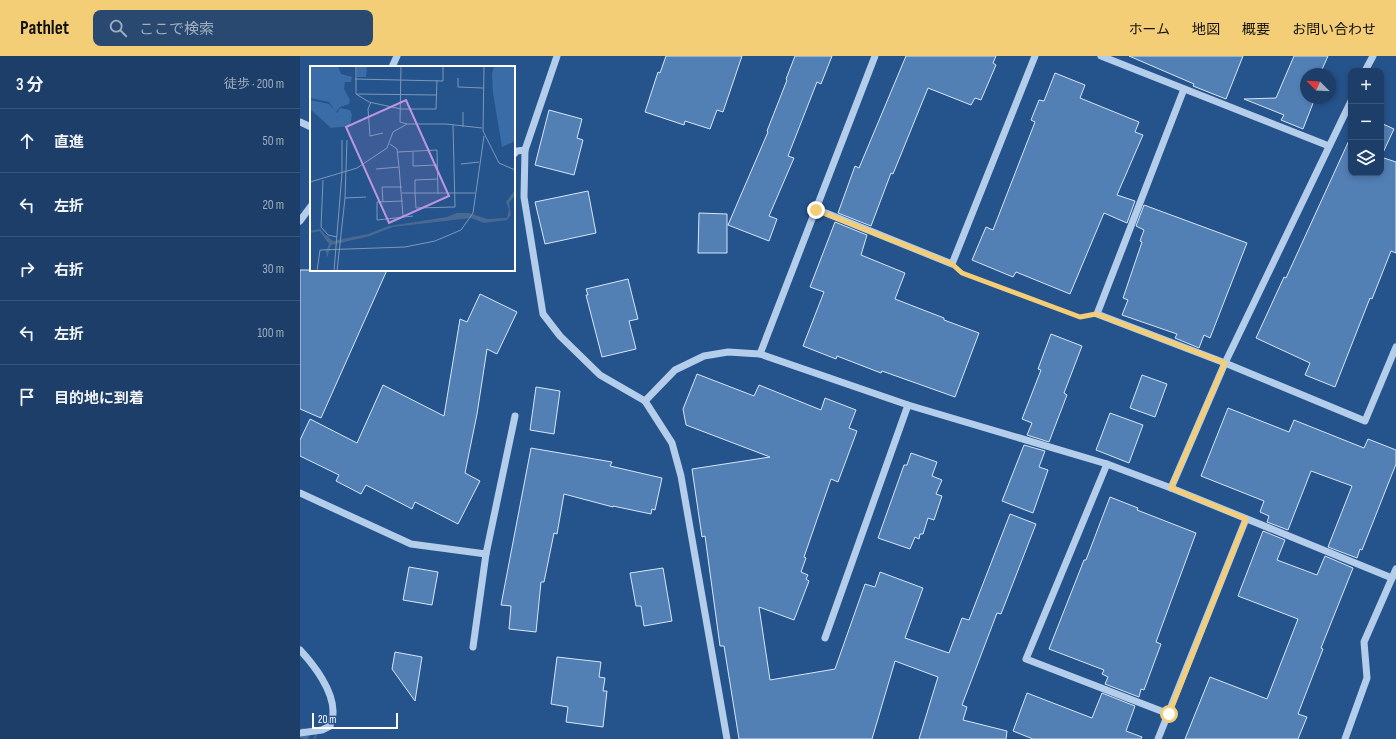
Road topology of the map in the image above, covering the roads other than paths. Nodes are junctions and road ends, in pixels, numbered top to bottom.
1 (397, 56) edge
2 (557, 56) edge
3 (875, 56) edge
4 (1035, 56) edge
5 (1102, 56) edge
6 (1373, 56) edge
7 (392, 66) edge
8 (1367, 68) edge
9 (1184, 89) junction
10 (1350, 104) edge
11 (300, 122) edge
12 (310, 127) edge
13 (1329, 146) junction
14 (525, 150) junction
15 (515, 152) edge
16 (310, 207) edge
17 (816, 210) junction
18 (300, 221) edge
19 (1396, 348) edge
20 (760, 354) junction
21 (1225, 363) junction
22 (645, 401) junction
23 (908, 405) junction
24 (515, 416) dead end
25 (1107, 464) junction
26 (1171, 488) junction
27 (300, 493) edge
28 (1246, 519) junction
29 (486, 554) junction
30 (1396, 569) edge
31 (1392, 578) junction
32 (825, 638) dead end
33 (473, 647) dead end
34 (300, 650) edge
35 (1169, 714) junction
36 (300, 732) edge
37 (727, 739) edge
38 (1158, 739) edge
39 (1345, 739) edge

1 - 7 street
2 - 14 street
3 - 17 street
4 - 17 street
5 - 9 street
6 - 8 street
9 - 13 street
9 - 21 street
10 - 13 street
11 - 12 street
13 - 21 street
14 - 15 street
14 - 22 street
16 - 18 street
17 - 20 street
19 - 21 street
20 - 22 street
20 - 23 street
21 - 26 street
22 - 37 street
23 - 25 street
23 - 32 street
24 - 29 street
25 - 26 street
25 - 35 street
26 - 28 street
27 - 29 street
28 - 31 street
28 - 35 street
29 - 33 street
30 - 31 street
31 - 39 street
34 - 36 street
35 - 38 street

